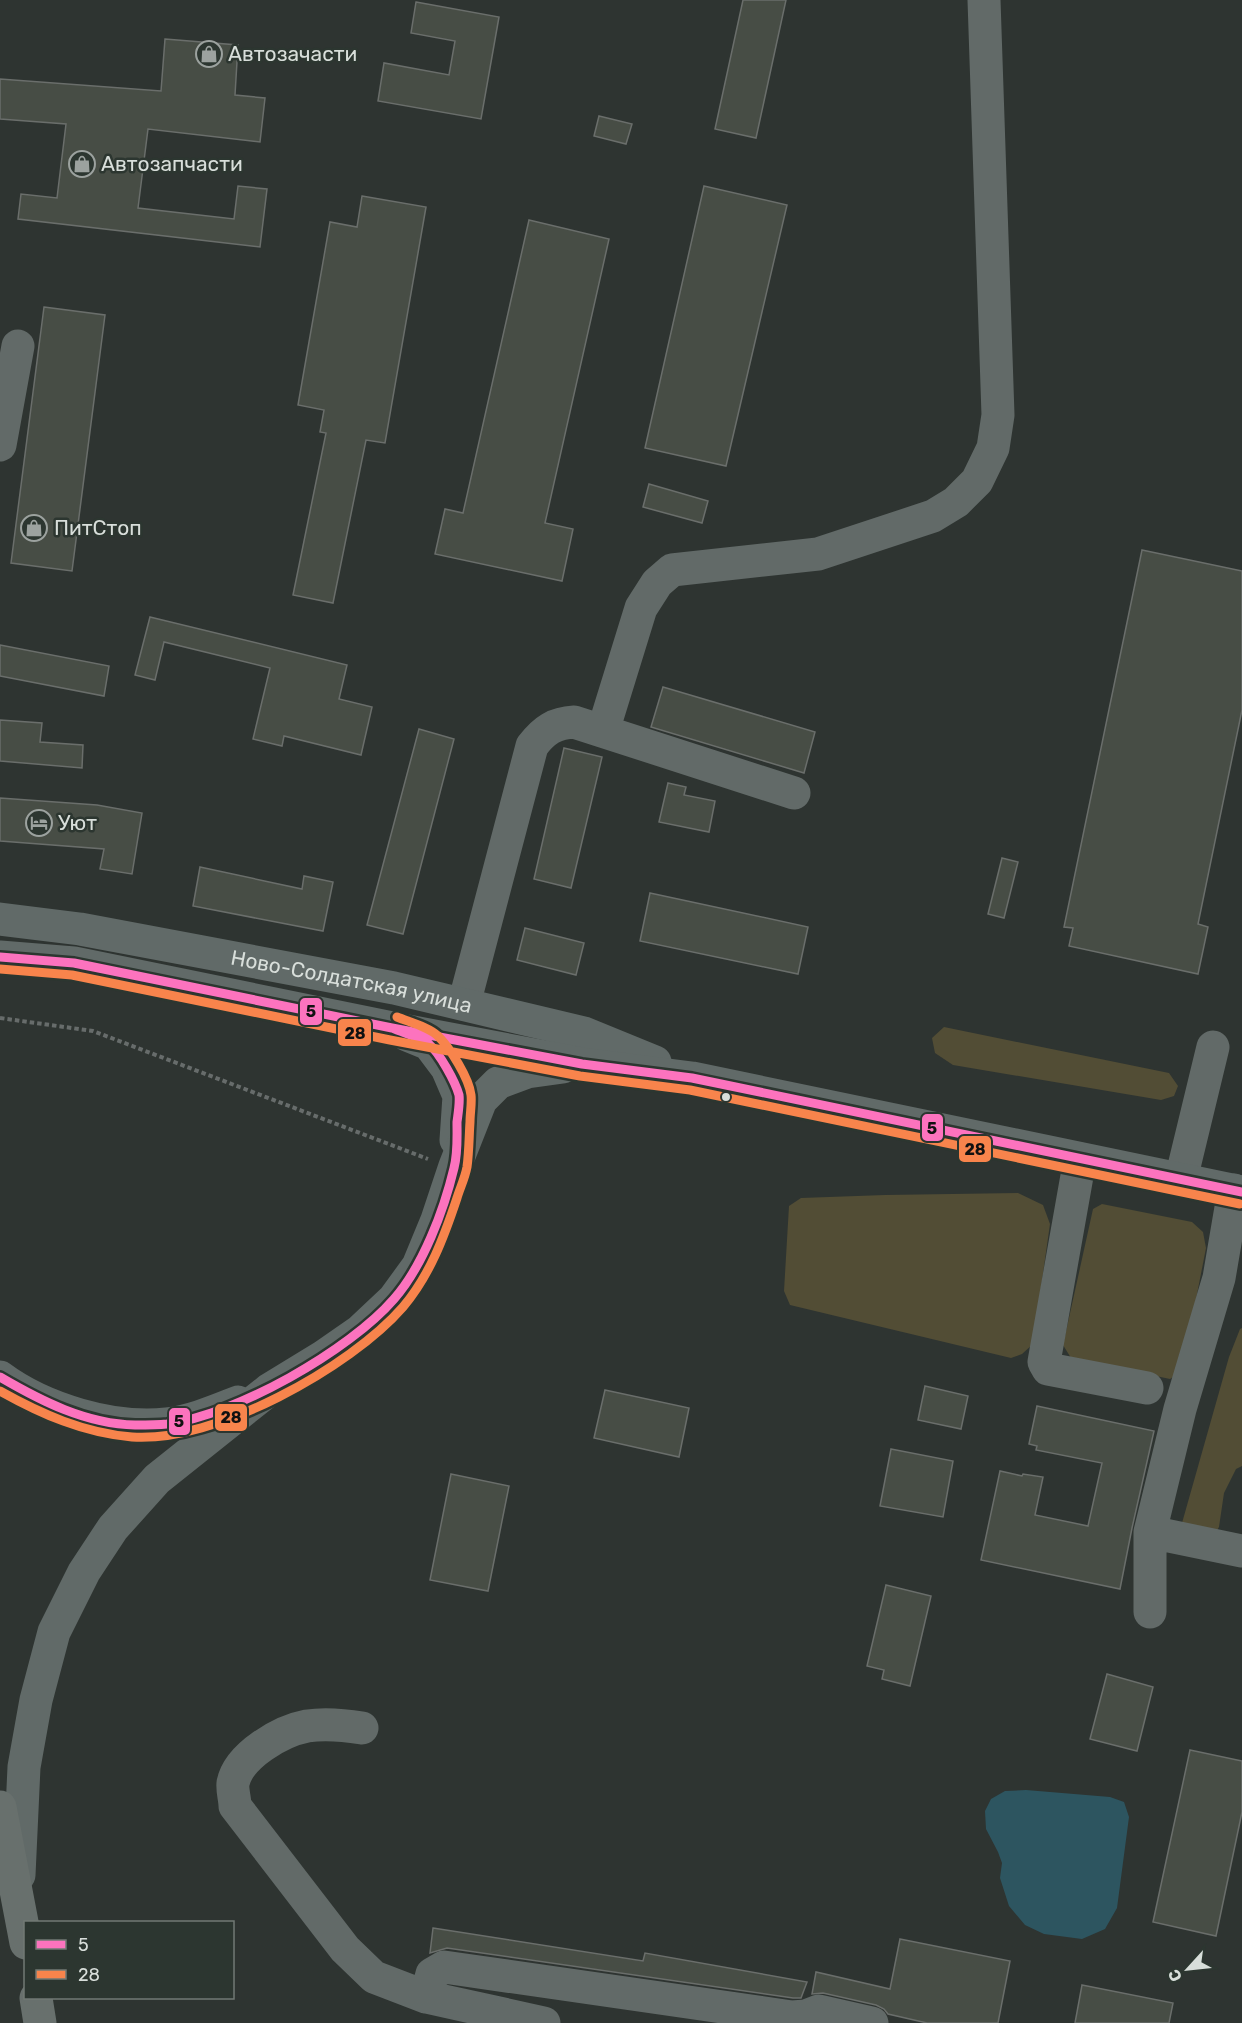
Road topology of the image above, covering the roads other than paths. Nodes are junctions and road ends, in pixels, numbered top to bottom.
1 (984, 0) edge
2 (18, 346) dead end
3 (0, 445) edge
4 (603, 731) junction
5 (794, 793) dead end
6 (0, 919) edge
7 (0, 957) edge
8 (464, 1004) junction
9 (392, 1028) junction
10 (1213, 1047) dead end
11 (582, 1064) junction
12 (692, 1078) junction
13 (1080, 1159) junction
14 (445, 1164) junction
15 (1181, 1179) junction
16 (1238, 1191) edge
17 (0, 1377) edge
18 (1147, 1388) dead end
19 (270, 1389) junction
20 (1150, 1532) junction
21 (1242, 1551) edge
22 (1150, 1612) dead end
23 (362, 1728) dead end
24 (0, 1807) edge
25 (18, 1904) junction
26 (24, 1933) edge
27 (546, 1982) junction
28 (426, 1997) junction
29 (36, 1999) edge
30 (40, 2023) edge
31 (542, 2023) edge
32 (872, 2023) edge

1 - 4 lane
2 - 3 lane
4 - 5 lane
4 - 8 lane
6 - 8 main road, Ново-Солдатская улица
7 - 9 main road, Ново-Солдатская улица
8 - 12 main road, Ново-Солдатская улица
9 - 11 main road, Ново-Солдатская улица
9 - 14 main road
10 - 15 lane
11 - 12 main road, Ново-Солдатская улица
11 - 14 main road
12 - 13 main road, Ново-Солдатская улица
13 - 15 main road, Ново-Солдатская улица
13 - 18 lane
14 - 19 main road
15 - 16 main road, Ново-Солдатская улица
16 - 20 lane
17 - 19 main road
19 - 25 main road
20 - 21 lane
20 - 22 lane
23 - 28 lane
24 - 25 highway
25 - 26 highway
27 - 28 lane
27 - 31 lane
27 - 32 lane
28 - 31 lane
29 - 30 highway

